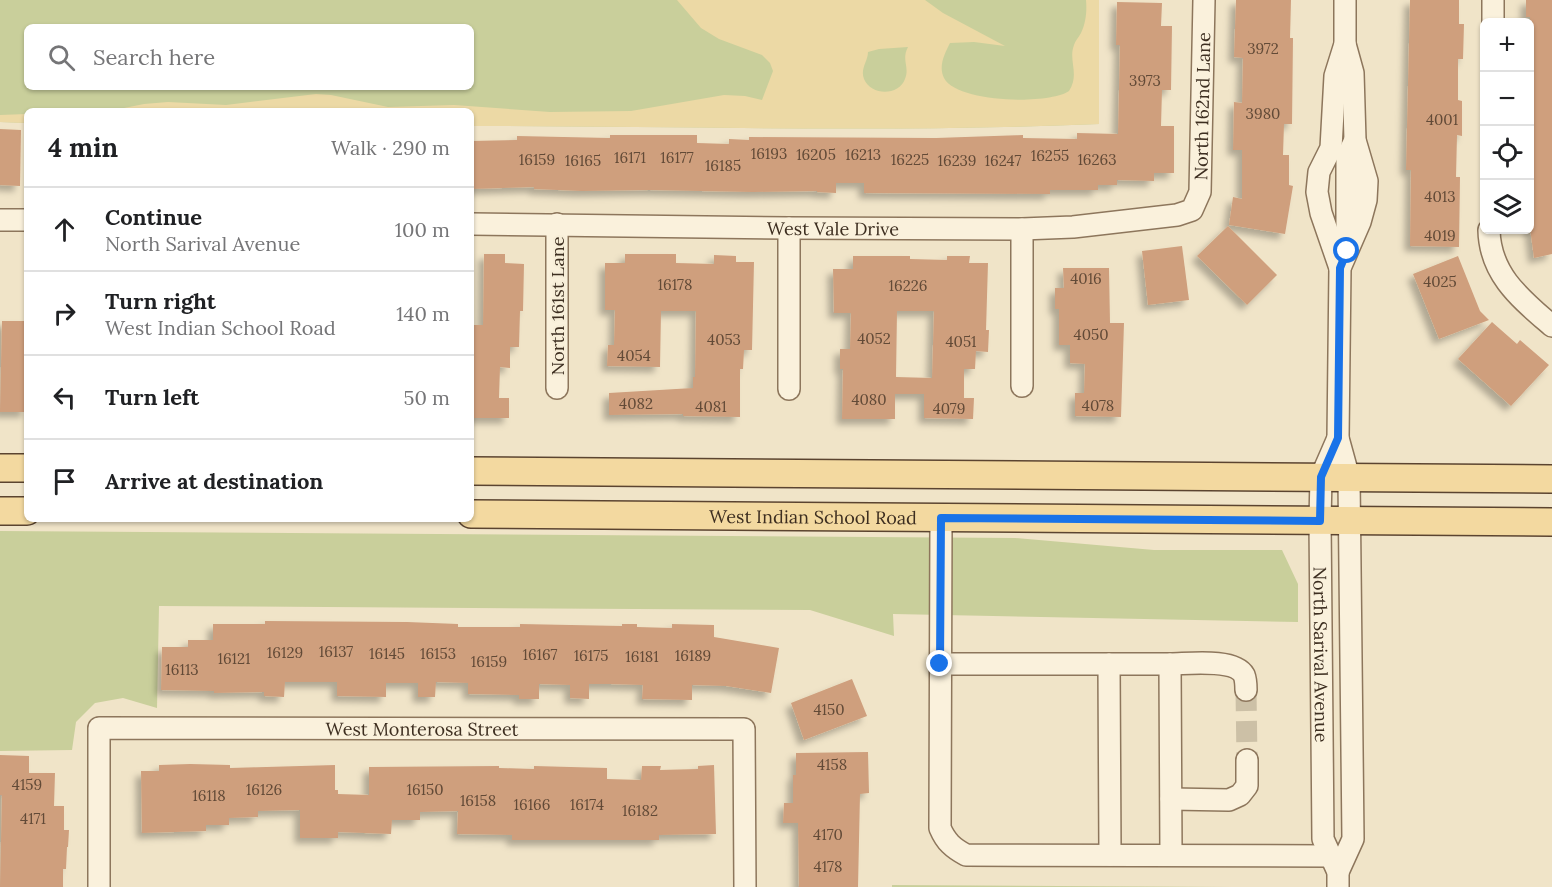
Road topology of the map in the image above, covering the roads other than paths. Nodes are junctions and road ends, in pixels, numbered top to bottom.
1 (1204, 0) edge
2 (1345, 0) edge
3 (1493, 0) edge
4 (1493, 18) edge
5 (1344, 148) junction
6 (1192, 210) joint
7 (0, 220) edge
8 (24, 220) edge
9 (474, 224) edge
10 (557, 224) junction
11 (789, 228) junction
12 (1023, 229) junction
13 (1491, 234) edge
14 (1343, 260) junction
15 (1552, 326) edge
16 (1022, 386) dead end
17 (557, 388) dead end
18 (789, 389) dead end
19 (1338, 438) junction
20 (0, 468) edge
21 (24, 468) edge
22 (474, 471) edge
23 (1321, 477) junction
24 (1349, 478) junction
25 (1552, 479) edge
26 (0, 511) edge
27 (24, 511) edge
28 (474, 514) edge
29 (941, 518) junction
30 (1320, 521) junction
31 (1348, 521) junction
32 (1552, 522) edge
33 (940, 664) junction
34 (1109, 664) junction
35 (1170, 664) junction
36 (1246, 690) tunnel mouth
37 (1247, 760) tunnel mouth
38 (1171, 799) junction
39 (1110, 855) junction
40 (1171, 855) junction
41 (1335, 871) edge
42 (99, 887) edge
43 (746, 887) edge

1 - 6 street, North 162nd Lane
2 - 5 street, North Sarival Avenue
3 - 4 street
5 - 14 street, North Sarival Avenue
5 - 14 street, North Sarival Avenue
6 - 12 street, West Vale Drive
7 - 8 street
9 - 10 street, West Vale Drive
10 - 11 street, West Vale Drive
10 - 17 street, North 161st Lane
11 - 12 street, West Vale Drive
11 - 18 street
12 - 16 street
13 - 15 street
14 - 19 street, North Sarival Avenue
19 - 23 street, North Sarival Avenue
19 - 24 street, North Sarival Avenue
20 - 21 main road
22 - 23 main road
23 - 24 main road
23 - 30 street, North Sarival Avenue
24 - 25 main road
24 - 31 street, North Sarival Avenue
26 - 27 main road
28 - 29 main road, West Indian School Road
29 - 30 main road, West Indian School Road
29 - 33 street
30 - 31 main road, West Indian School Road
30 - 41 street, North Sarival Avenue
31 - 32 main road, West Indian School Road
31 - 41 street, North Sarival Avenue
33 - 34 street
33 - 39 street
34 - 35 street
34 - 39 street
35 - 36 street
35 - 38 street
37 - 38 street
38 - 40 street
39 - 40 street
40 - 41 street
42 - 43 street, West Monterosa Street

